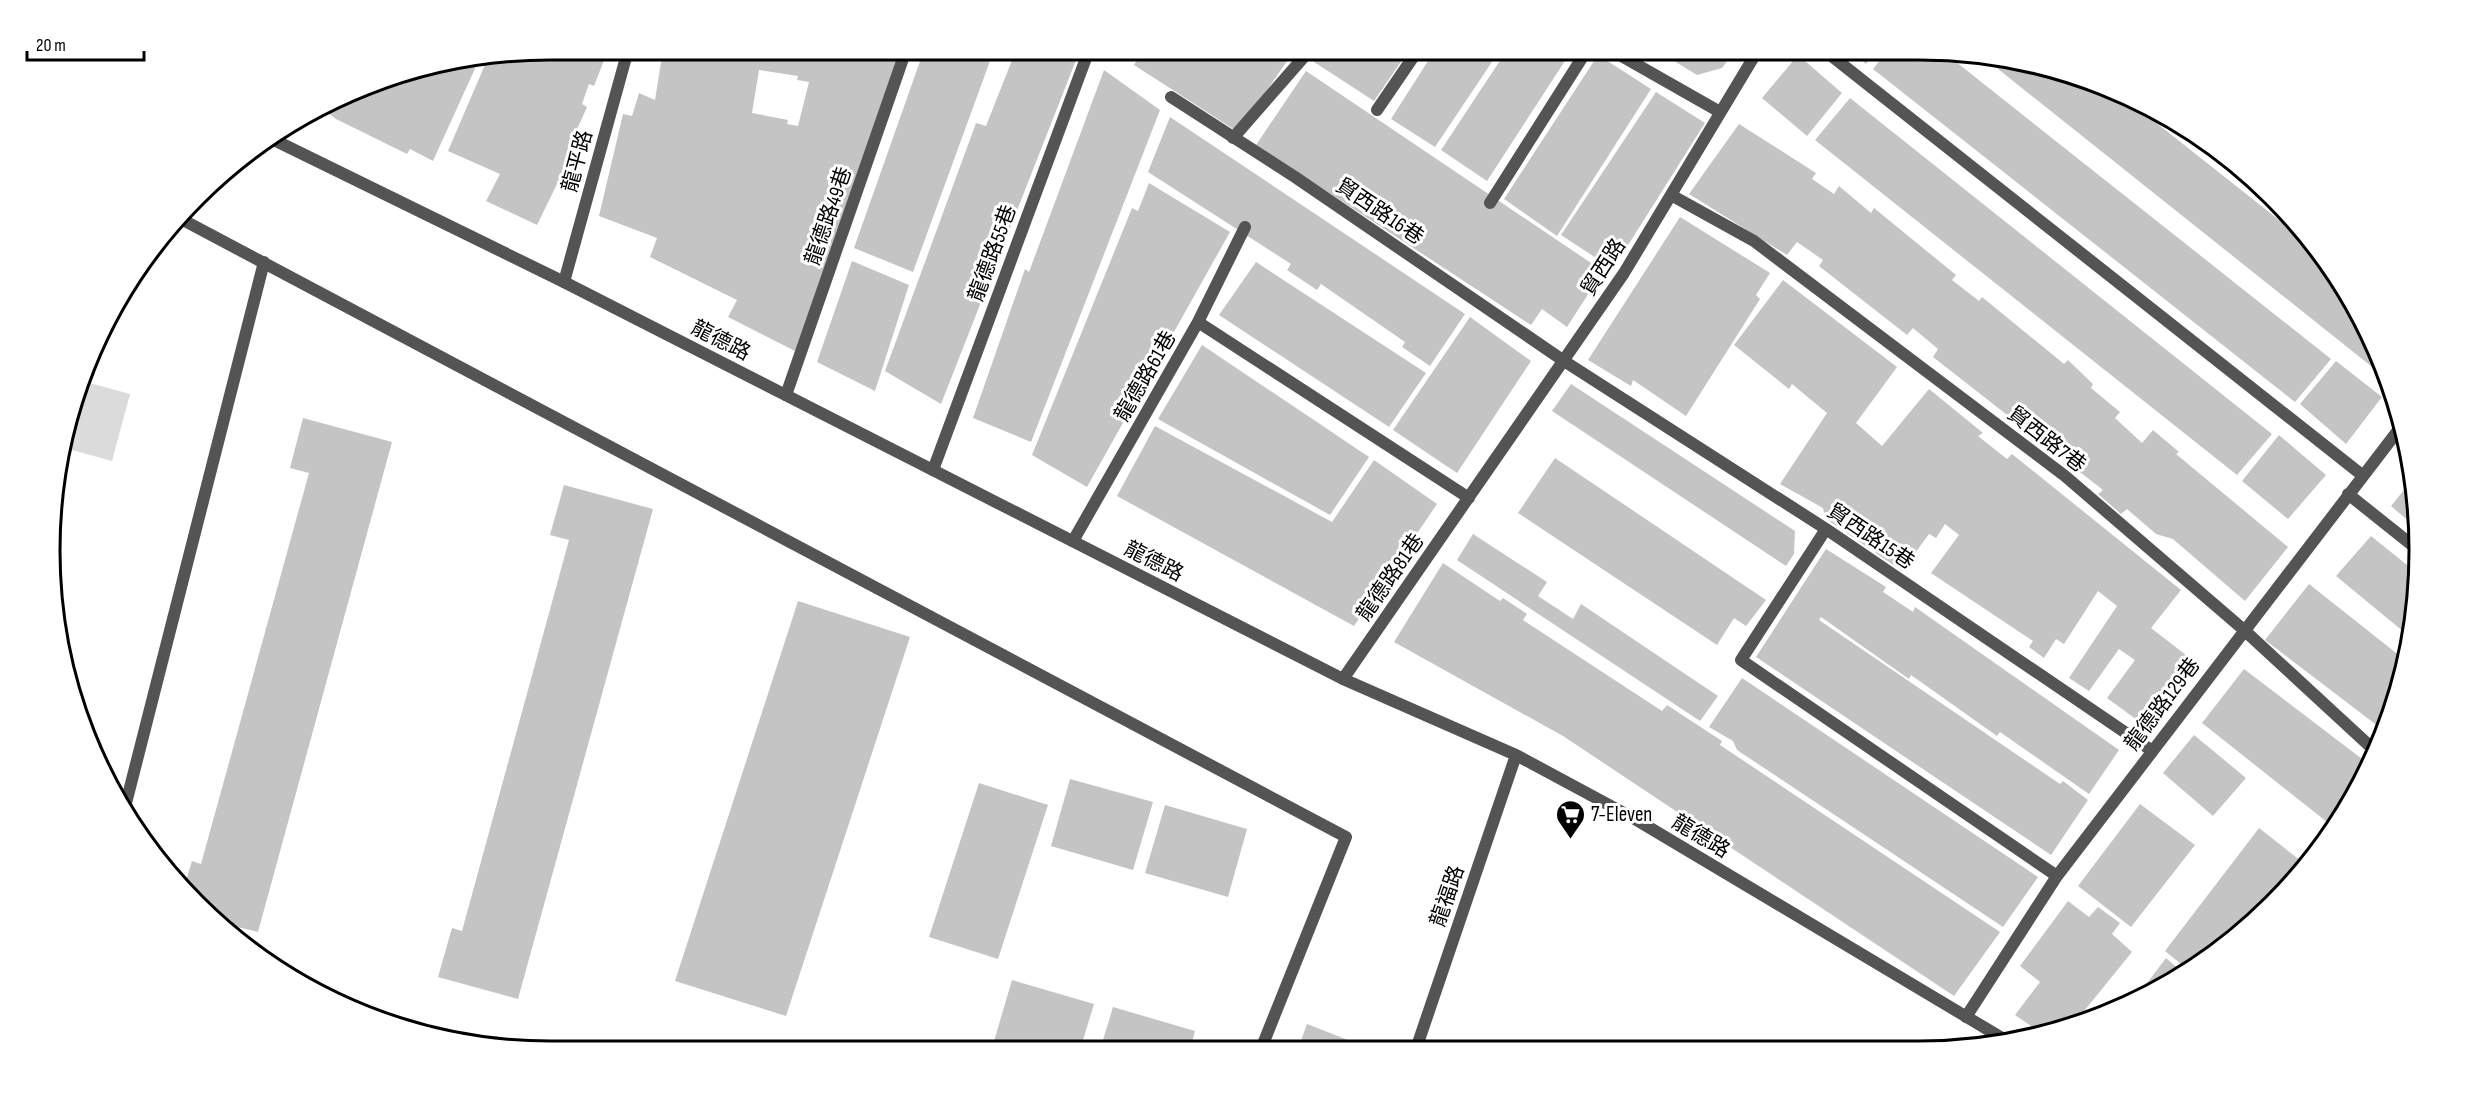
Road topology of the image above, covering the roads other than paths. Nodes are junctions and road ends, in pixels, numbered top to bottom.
1 (625, 60) edge
2 (903, 60) edge
3 (1085, 60) edge
4 (1301, 60) edge
5 (1411, 60) edge
6 (1581, 60) edge
7 (1629, 60) edge
8 (1752, 60) edge
9 (1837, 60) edge
10 (1171, 97) dead end
11 (1377, 110) dead end
12 (1720, 112) junction
13 (1233, 138) junction
14 (279, 142) edge
15 (1671, 195) junction
16 (1490, 203) dead end
17 (187, 222) edge
18 (1245, 227) dead end
19 (264, 262) junction
20 (564, 282) junction
21 (1198, 322) junction
22 (1564, 361) junction
23 (786, 395) junction
24 (2395, 434) edge
25 (933, 470) junction
26 (2362, 475) junction
27 (2348, 494) junction
28 (1469, 498) junction
29 (1826, 529) junction
30 (1073, 541) junction
31 (2409, 542) edge
32 (2244, 630) junction
33 (1343, 679) junction
34 (2369, 745) edge
35 (2151, 750) junction
36 (1516, 755) junction
37 (127, 798) edge
38 (2057, 876) junction
39 (1966, 1017) junction
40 (1996, 1035) edge
41 (1264, 1041) edge
42 (1419, 1041) edge

1 - 20 street, 龍平路
2 - 23 street, 龍德路49巷
3 - 25 street, 龍德路55巷
4 - 13 street
5 - 11 street
6 - 16 street
7 - 12 street
8 - 12 street, 貿西路
9 - 26 street
10 - 13 street, 貿西路16巷
12 - 15 street, 貿西路
13 - 22 street, 貿西路16巷
14 - 20 street, 龍德路
15 - 22 street, 貿西路
15 - 32 street, 貿西路7巷
17 - 19 street
18 - 21 street, 龍德路61巷
19 - 37 street
19 - 41 street
20 - 23 street, 龍德路
21 - 28 street
21 - 30 street, 龍德路61巷
22 - 28 street, 貿西路
22 - 29 street, 貿西路15巷
23 - 25 street, 龍德路
24 - 26 street, 龍德路129巷
25 - 30 street, 龍德路
26 - 27 street, 龍德路129巷
27 - 31 street
27 - 32 street, 龍德路129巷
28 - 33 street, 龍德路81巷
29 - 35 street, 貿西路15巷
29 - 38 street
30 - 33 street, 龍德路
32 - 34 street, 貿西路7巷
32 - 35 street, 龍德路129巷
33 - 36 street, 龍德路
35 - 38 street, 龍德路129巷
36 - 39 street, 龍德路
36 - 42 street, 龍福路
38 - 39 street, 龍德路129巷
39 - 40 street, 龍德路

